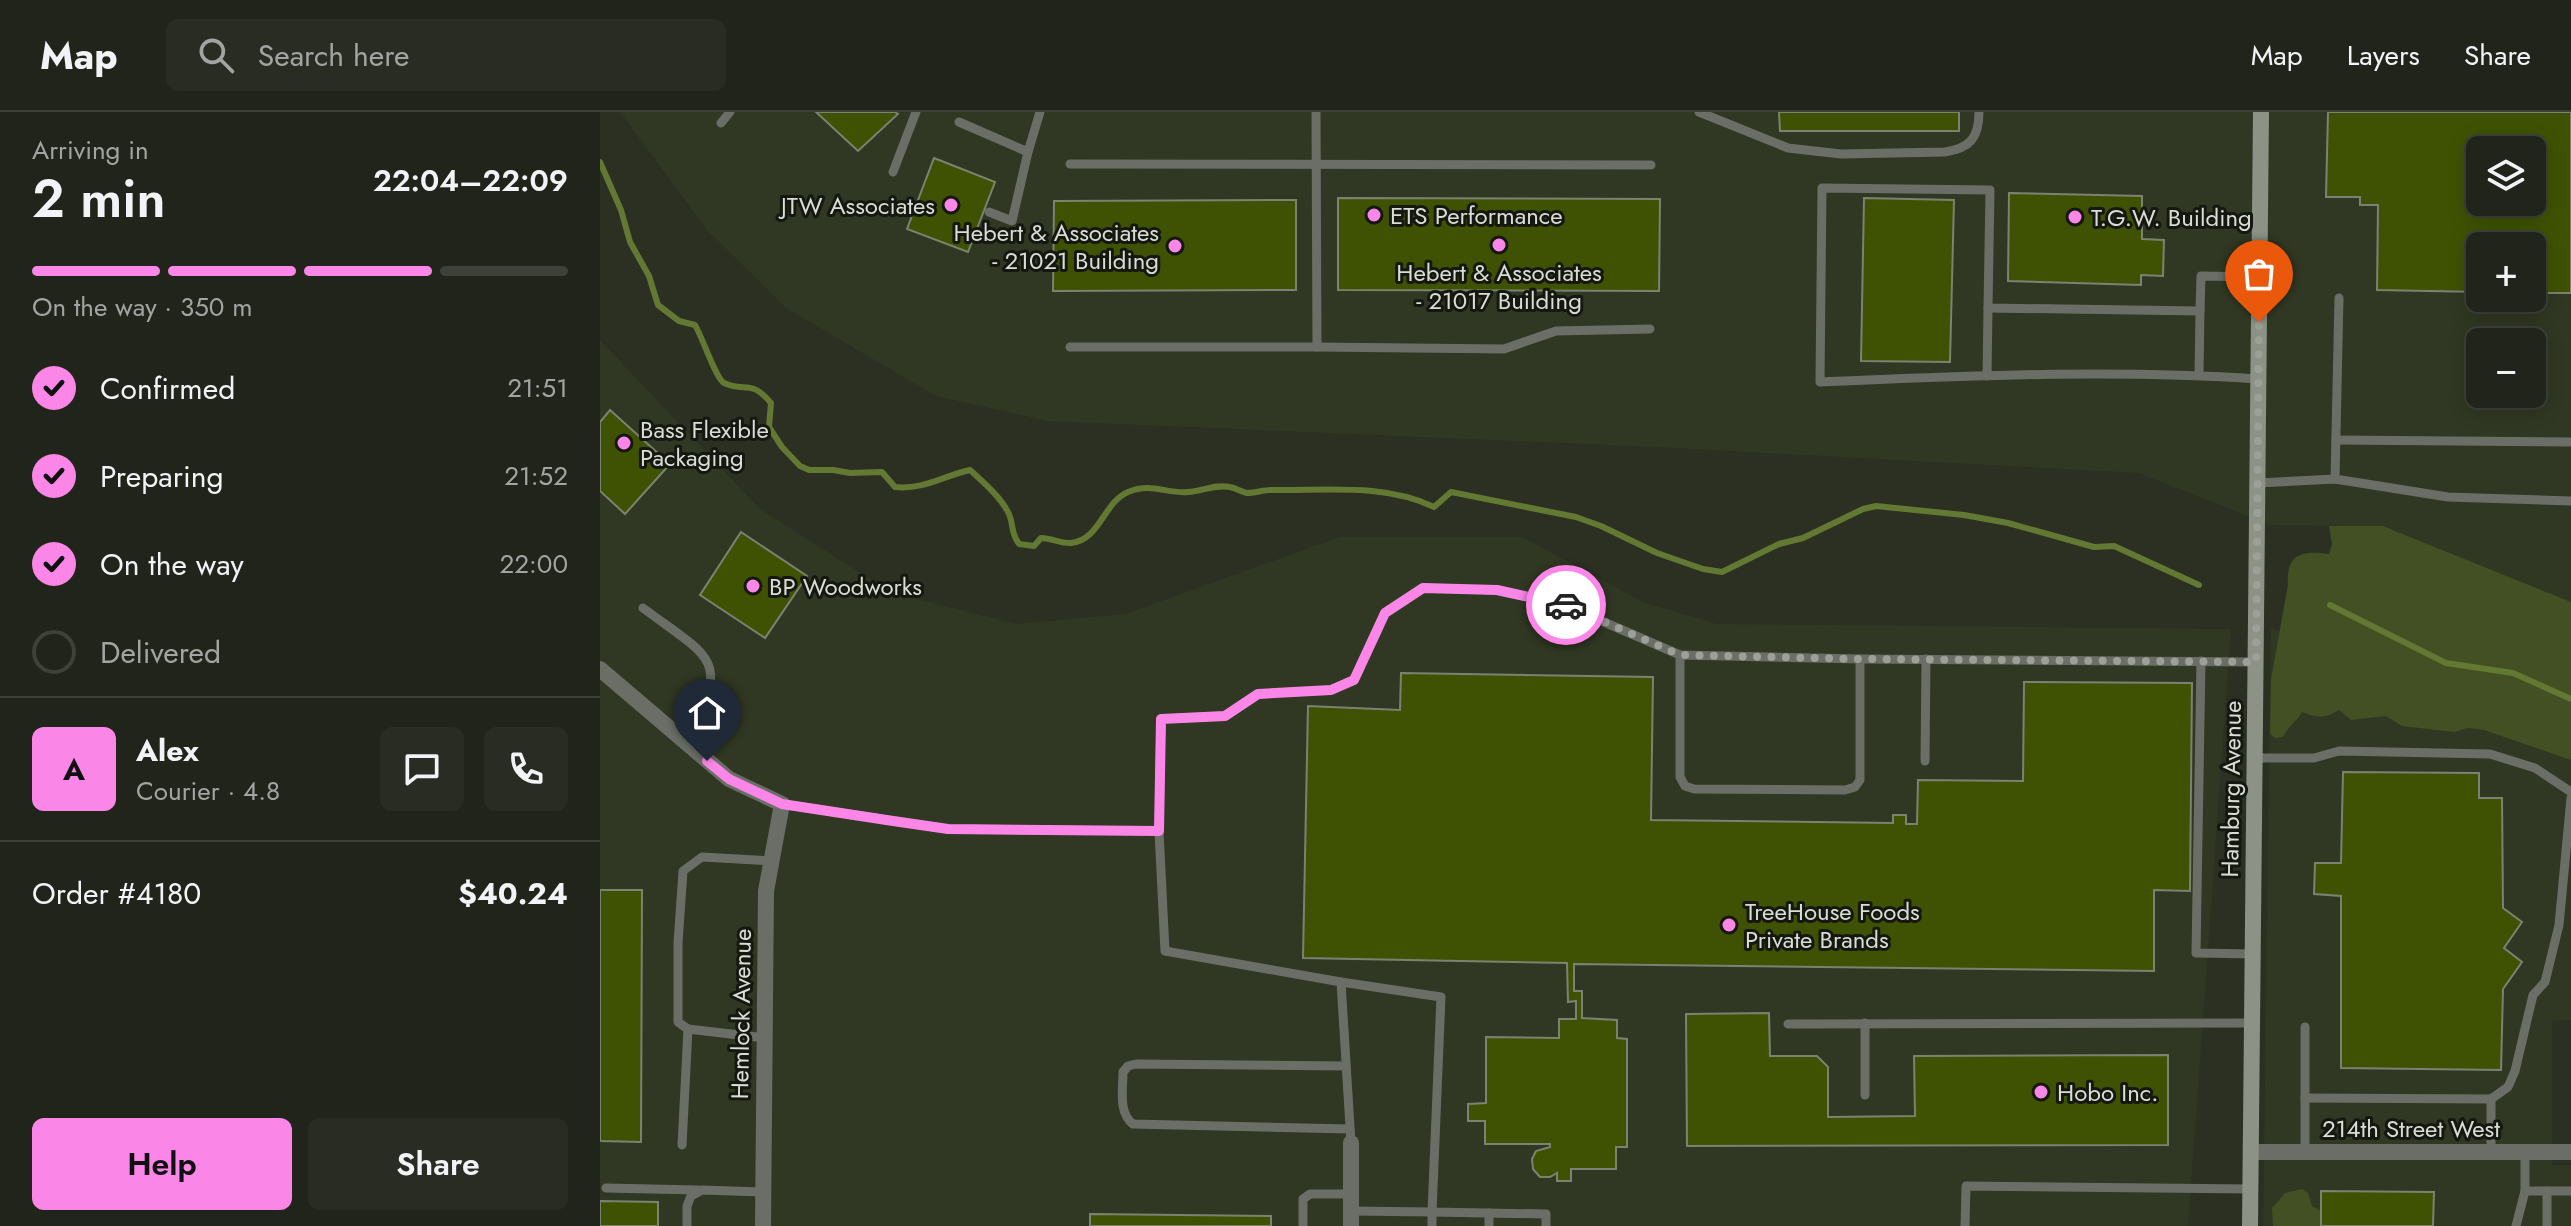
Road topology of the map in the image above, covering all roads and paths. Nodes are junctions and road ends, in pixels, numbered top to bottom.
1 (730, 112) edge
2 (916, 112) edge
3 (1040, 112) edge
4 (1316, 112) edge
5 (1699, 112) edge
6 (1979, 112) edge
7 (2261, 112) edge
8 (959, 122) dead end
9 (721, 123) dead end
10 (1028, 152) junction
11 (1070, 164) dead end
12 (1316, 165) junction
13 (1651, 165) dead end
14 (893, 172) dead end
15 (989, 212) dead end
16 (2259, 277) junction
17 (2339, 298) dead end
18 (1988, 308) junction
19 (2200, 311) junction
20 (1650, 329) dead end
21 (1070, 347) dead end
22 (1317, 347) junction
23 (2199, 375) junction
24 (1987, 376) junction
25 (2258, 379) junction
26 (2336, 440) junction
27 (2571, 442) edge
28 (2335, 479) junction
29 (2257, 483) junction
30 (2571, 501) edge
31 (643, 608) dead end
32 (1680, 655) junction
33 (1860, 659) junction
34 (1926, 659) junction
35 (2201, 661) junction
36 (2256, 662) junction
37 (600, 669) edge
38 (685, 743) junction
39 (2255, 758) junction
40 (1925, 761) dead end
41 (2571, 795) edge
42 (782, 804) junction
43 (1159, 831) junction
44 (772, 861) junction
45 (2253, 954) junction
46 (1341, 982) junction
47 (1865, 1023) junction
48 (2252, 1023) junction
49 (1788, 1024) dead end
50 (2305, 1027) dead end
51 (688, 1029) junction
52 (765, 1038) junction
53 (1346, 1066) junction
54 (1865, 1095) dead end
55 (2305, 1098) junction
56 (2491, 1099) junction
57 (1350, 1136) junction
58 (682, 1145) dead end
59 (2251, 1152) junction
60 (2305, 1152) junction
61 (2491, 1152) junction
62 (2525, 1152) junction
63 (2571, 1152) edge
64 (606, 1188) dead end
65 (2250, 1189) junction
66 (702, 1190) junction
67 (2525, 1191) junction
68 (2547, 1191) junction
69 (2571, 1191) edge
70 (763, 1192) junction
71 (1351, 1194) junction
72 (1432, 1212) junction
73 (1489, 1213) junction
74 (1351, 1219) edge
75 (687, 1226) edge
76 (763, 1226) edge
77 (1303, 1226) edge
78 (1432, 1226) edge
79 (1489, 1226) edge
80 (1546, 1226) edge
81 (1965, 1226) edge
82 (2250, 1226) edge
83 (2516, 1226) edge
84 (2547, 1226) edge

1 - 9 lane
2 - 14 lane
3 - 10 lane
4 - 12 lane
5 - 6 lane
7 - 16 street, Hamburg Avenue
8 - 10 lane
10 - 15 lane
11 - 12 lane
12 - 13 lane
12 - 22 lane
16 - 19 lane
16 - 25 street, Hamburg Avenue
17 - 26 lane
18 - 19 lane
18 - 24 lane
18 - 24 lane
19 - 23 lane
20 - 22 lane
21 - 22 lane
23 - 24 lane
23 - 25 lane
25 - 29 street, Hamburg Avenue
26 - 27 lane
26 - 28 lane
28 - 29 lane
28 - 30 lane
29 - 36 street, Hamburg Avenue
31 - 38 lane
32 - 33 lane
32 - 33 lane
32 - 43 lane
33 - 34 lane
34 - 35 lane
34 - 40 lane
35 - 36 lane
35 - 45 lane
36 - 39 street, Hamburg Avenue
37 - 38 street
38 - 42 street
39 - 41 lane
39 - 45 street, Hamburg Avenue
41 - 56 lane
42 - 43 lane
42 - 44 street, Hemlock Avenue
43 - 46 lane
44 - 51 lane
44 - 52 street, Hemlock Avenue
45 - 48 street, Hamburg Avenue
46 - 53 lane
46 - 72 lane
47 - 48 lane
47 - 49 lane
47 - 54 lane
48 - 59 street, Hamburg Avenue
50 - 55 lane
51 - 52 lane
51 - 58 lane
52 - 70 street, Hemlock Avenue
53 - 57 lane
53 - 57 lane
55 - 56 lane
55 - 60 lane
56 - 61 lane
57 - 71 street
59 - 60 street, 214th Street West
59 - 65 street, Hamburg Avenue
60 - 61 street, 214th Street West
61 - 62 street, 214th Street West
62 - 63 street, 214th Street West
62 - 67 lane
64 - 66 lane
65 - 81 lane
65 - 82 street, Hamburg Avenue
66 - 70 lane
66 - 75 lane
67 - 68 lane
67 - 83 lane
68 - 69 lane
68 - 84 lane
70 - 76 street, Hemlock Avenue
71 - 74 street
71 - 77 lane
72 - 73 lane
72 - 74 lane
72 - 78 lane
73 - 79 lane
73 - 80 lane

